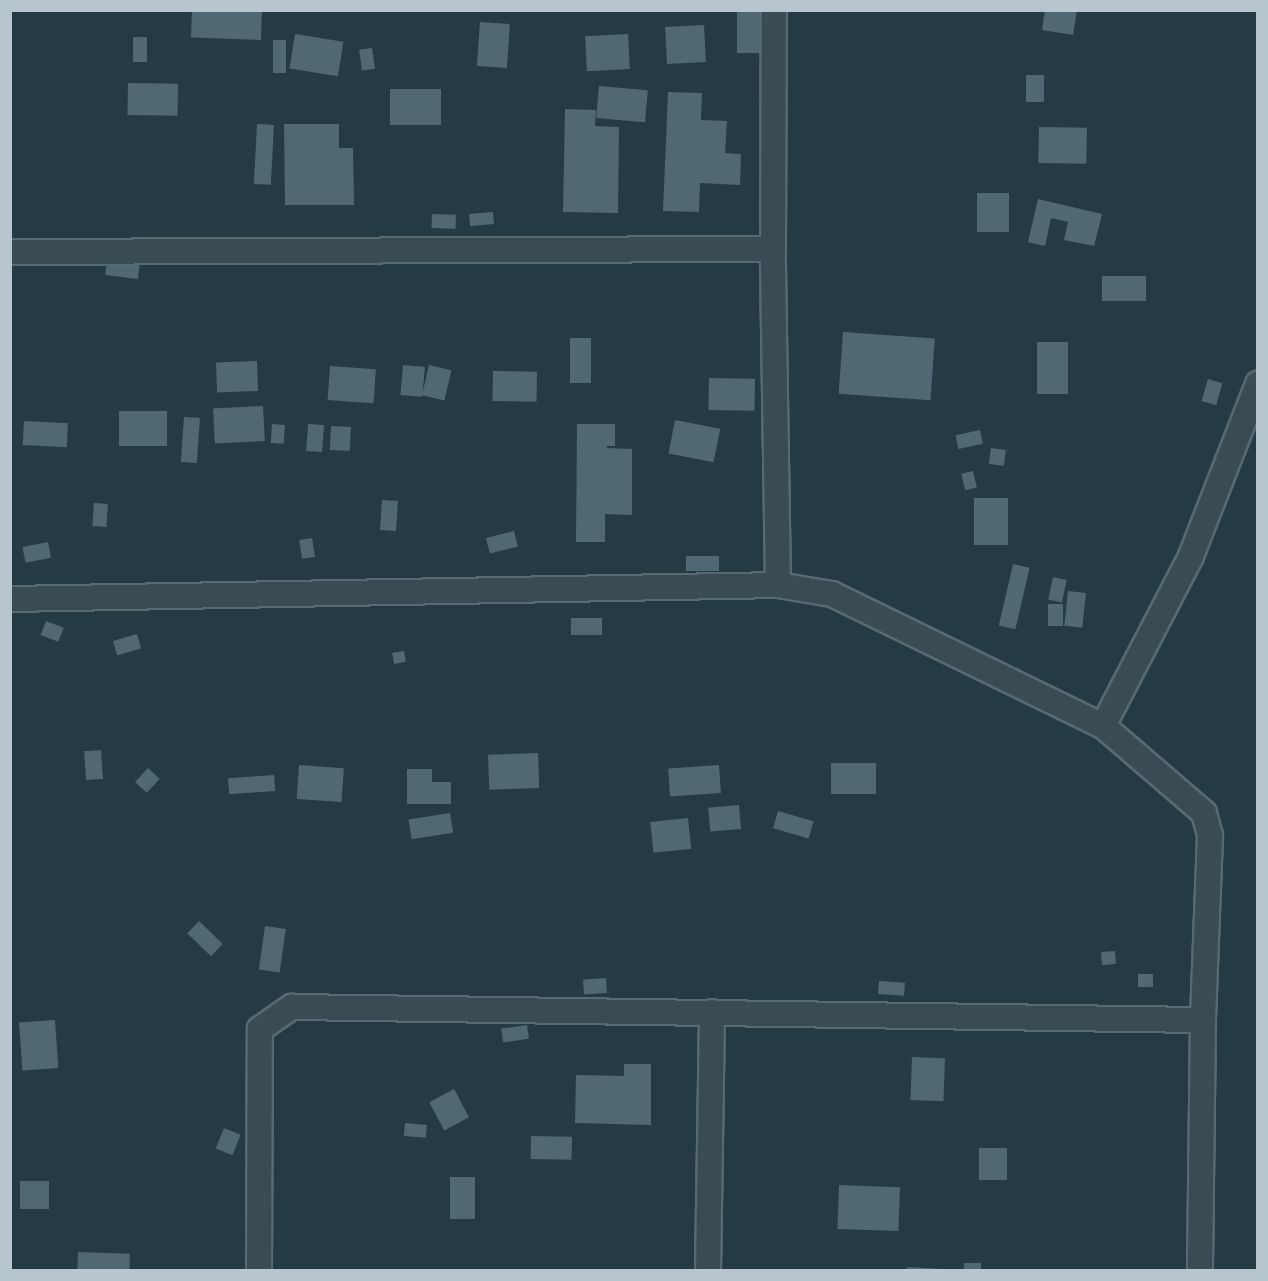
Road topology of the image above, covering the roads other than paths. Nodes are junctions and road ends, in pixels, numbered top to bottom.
1 (774, 10) edge
2 (773, 249) junction
3 (10, 252) edge
4 (1257, 384) edge
5 (778, 585) junction
6 (10, 599) edge
7 (1103, 726) junction
8 (712, 1012) junction
9 (1203, 1020) junction
10 (259, 1270) edge
11 (708, 1270) edge
12 (1200, 1270) edge

1 - 2 street
2 - 3 street
2 - 5 street
4 - 7 street
5 - 6 street
5 - 7 street
7 - 9 street
8 - 9 street
8 - 10 street
8 - 11 street
9 - 12 street

